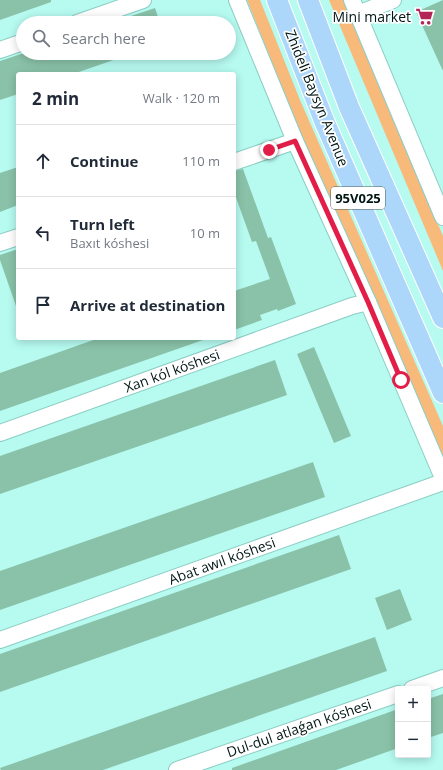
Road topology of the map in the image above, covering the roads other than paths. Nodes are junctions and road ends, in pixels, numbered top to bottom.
1 (143, 0) edge
2 (237, 0) edge
3 (277, 0) edge
4 (308, 0) edge
5 (393, 0) edge
6 (355, 7) edge
7 (97, 16) edge
8 (16, 44) edge
9 (0, 50) edge
10 (295, 141) junction
11 (236, 161) edge
12 (443, 217) edge
13 (16, 238) edge
14 (0, 243) edge
15 (368, 302) junction
16 (443, 318) edge
17 (443, 393) edge
18 (0, 433) edge
19 (443, 478) edge
20 (443, 482) edge
21 (0, 640) edge
22 (443, 678) edge
23 (420, 686) edge
24 (395, 695) edge
25 (177, 770) edge

1 - 7 street
2 - 10 street
3 - 17 main road, Zhideli Baysyn Avenue / 95V025
4 - 16 main road, Zhideli Baysyn Avenue / 95V025
5 - 6 street
6 - 12 street
8 - 9 street
10 - 11 street
10 - 15 street
13 - 14 street
15 - 18 street, Xan kól kóshesi
15 - 19 street
20 - 21 street, Abat awıl kóshesi
22 - 23 street
24 - 25 street, Dul-dul atlaǵan kóshesi

